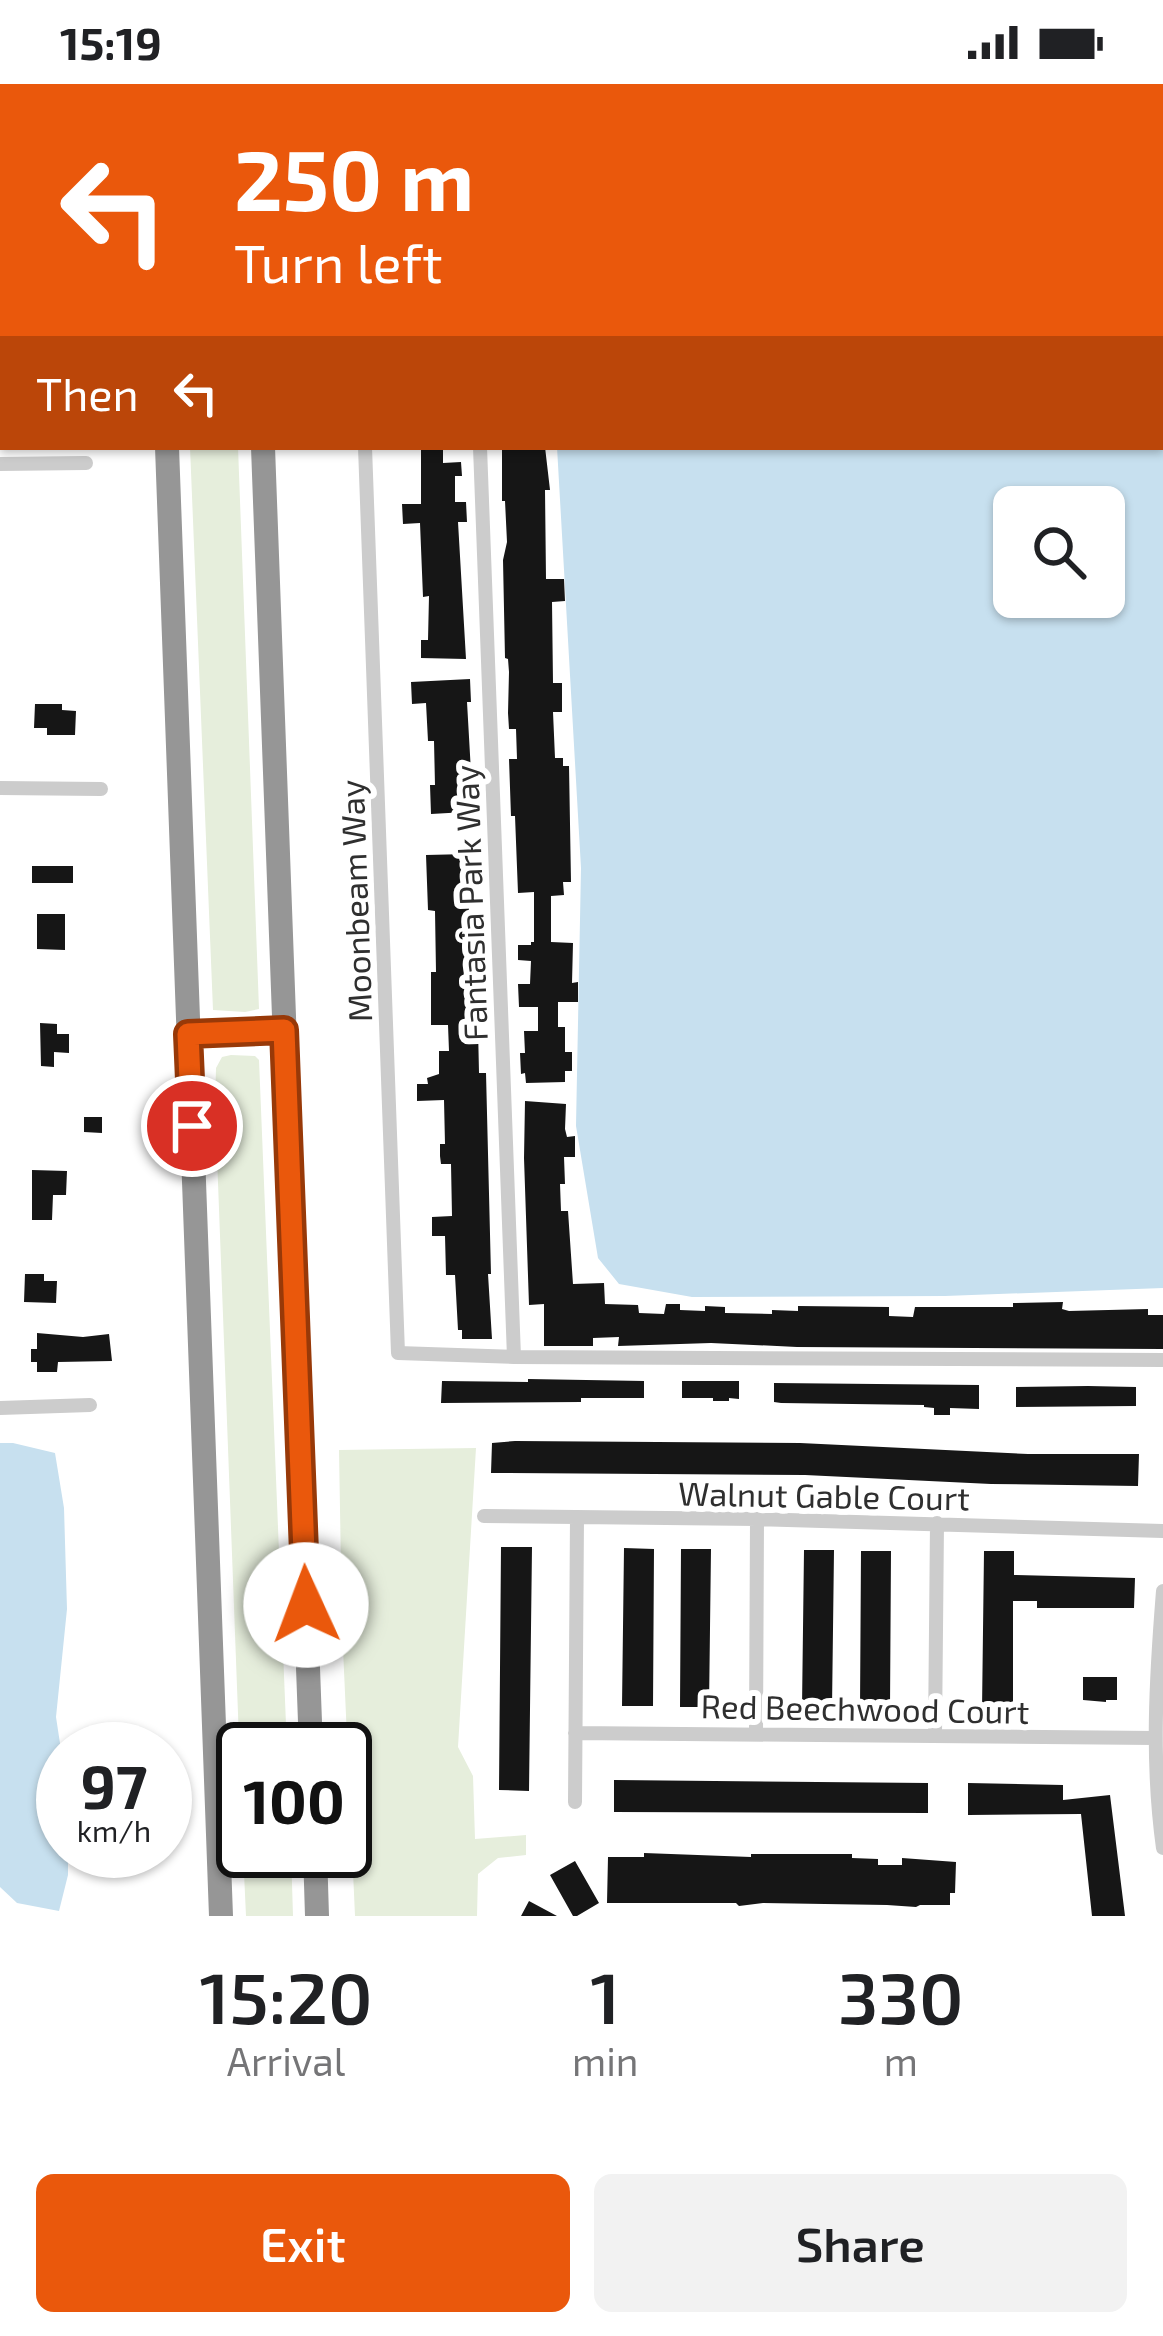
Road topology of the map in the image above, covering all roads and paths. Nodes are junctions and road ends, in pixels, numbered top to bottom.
1 (166, 450) edge
2 (263, 450) edge
3 (365, 450) edge
4 (480, 450) edge
5 (86, 463) dead end
6 (0, 464) edge
7 (0, 788) edge
8 (100, 789) dead end
9 (284, 1030) junction
10 (188, 1034) junction
11 (514, 1358) junction
12 (1163, 1360) edge
13 (90, 1405) dead end
14 (0, 1408) edge
15 (484, 1516) dead end
16 (577, 1517) junction
17 (758, 1519) junction
18 (937, 1523) junction
19 (1163, 1531) edge
20 (1163, 1592) edge
21 (310, 1722) edge
22 (574, 1732) junction
23 (756, 1734) junction
24 (935, 1736) junction
25 (1154, 1738) junction
26 (574, 1802) dead end
27 (1163, 1848) edge
28 (316, 1878) edge
29 (221, 1916) edge
30 (317, 1916) edge

1 - 10 highway
2 - 9 highway
3 - 11 street, Moonbeam Way
4 - 11 street, Fantasia Park Way
5 - 6 street
7 - 8 street
9 - 10 lane
9 - 21 highway
10 - 29 highway
11 - 12 street
13 - 14 street
15 - 16 street, Walnut Gable Court
16 - 17 street, Walnut Gable Court
16 - 22 street
17 - 18 street, Walnut Gable Court
17 - 23 street
18 - 19 street, Walnut Gable Court
18 - 24 street
20 - 25 street
22 - 23 street, Red Beechwood Court
22 - 26 street
23 - 24 street, Red Beechwood Court
24 - 25 street, Red Beechwood Court
25 - 27 street
28 - 30 highway

